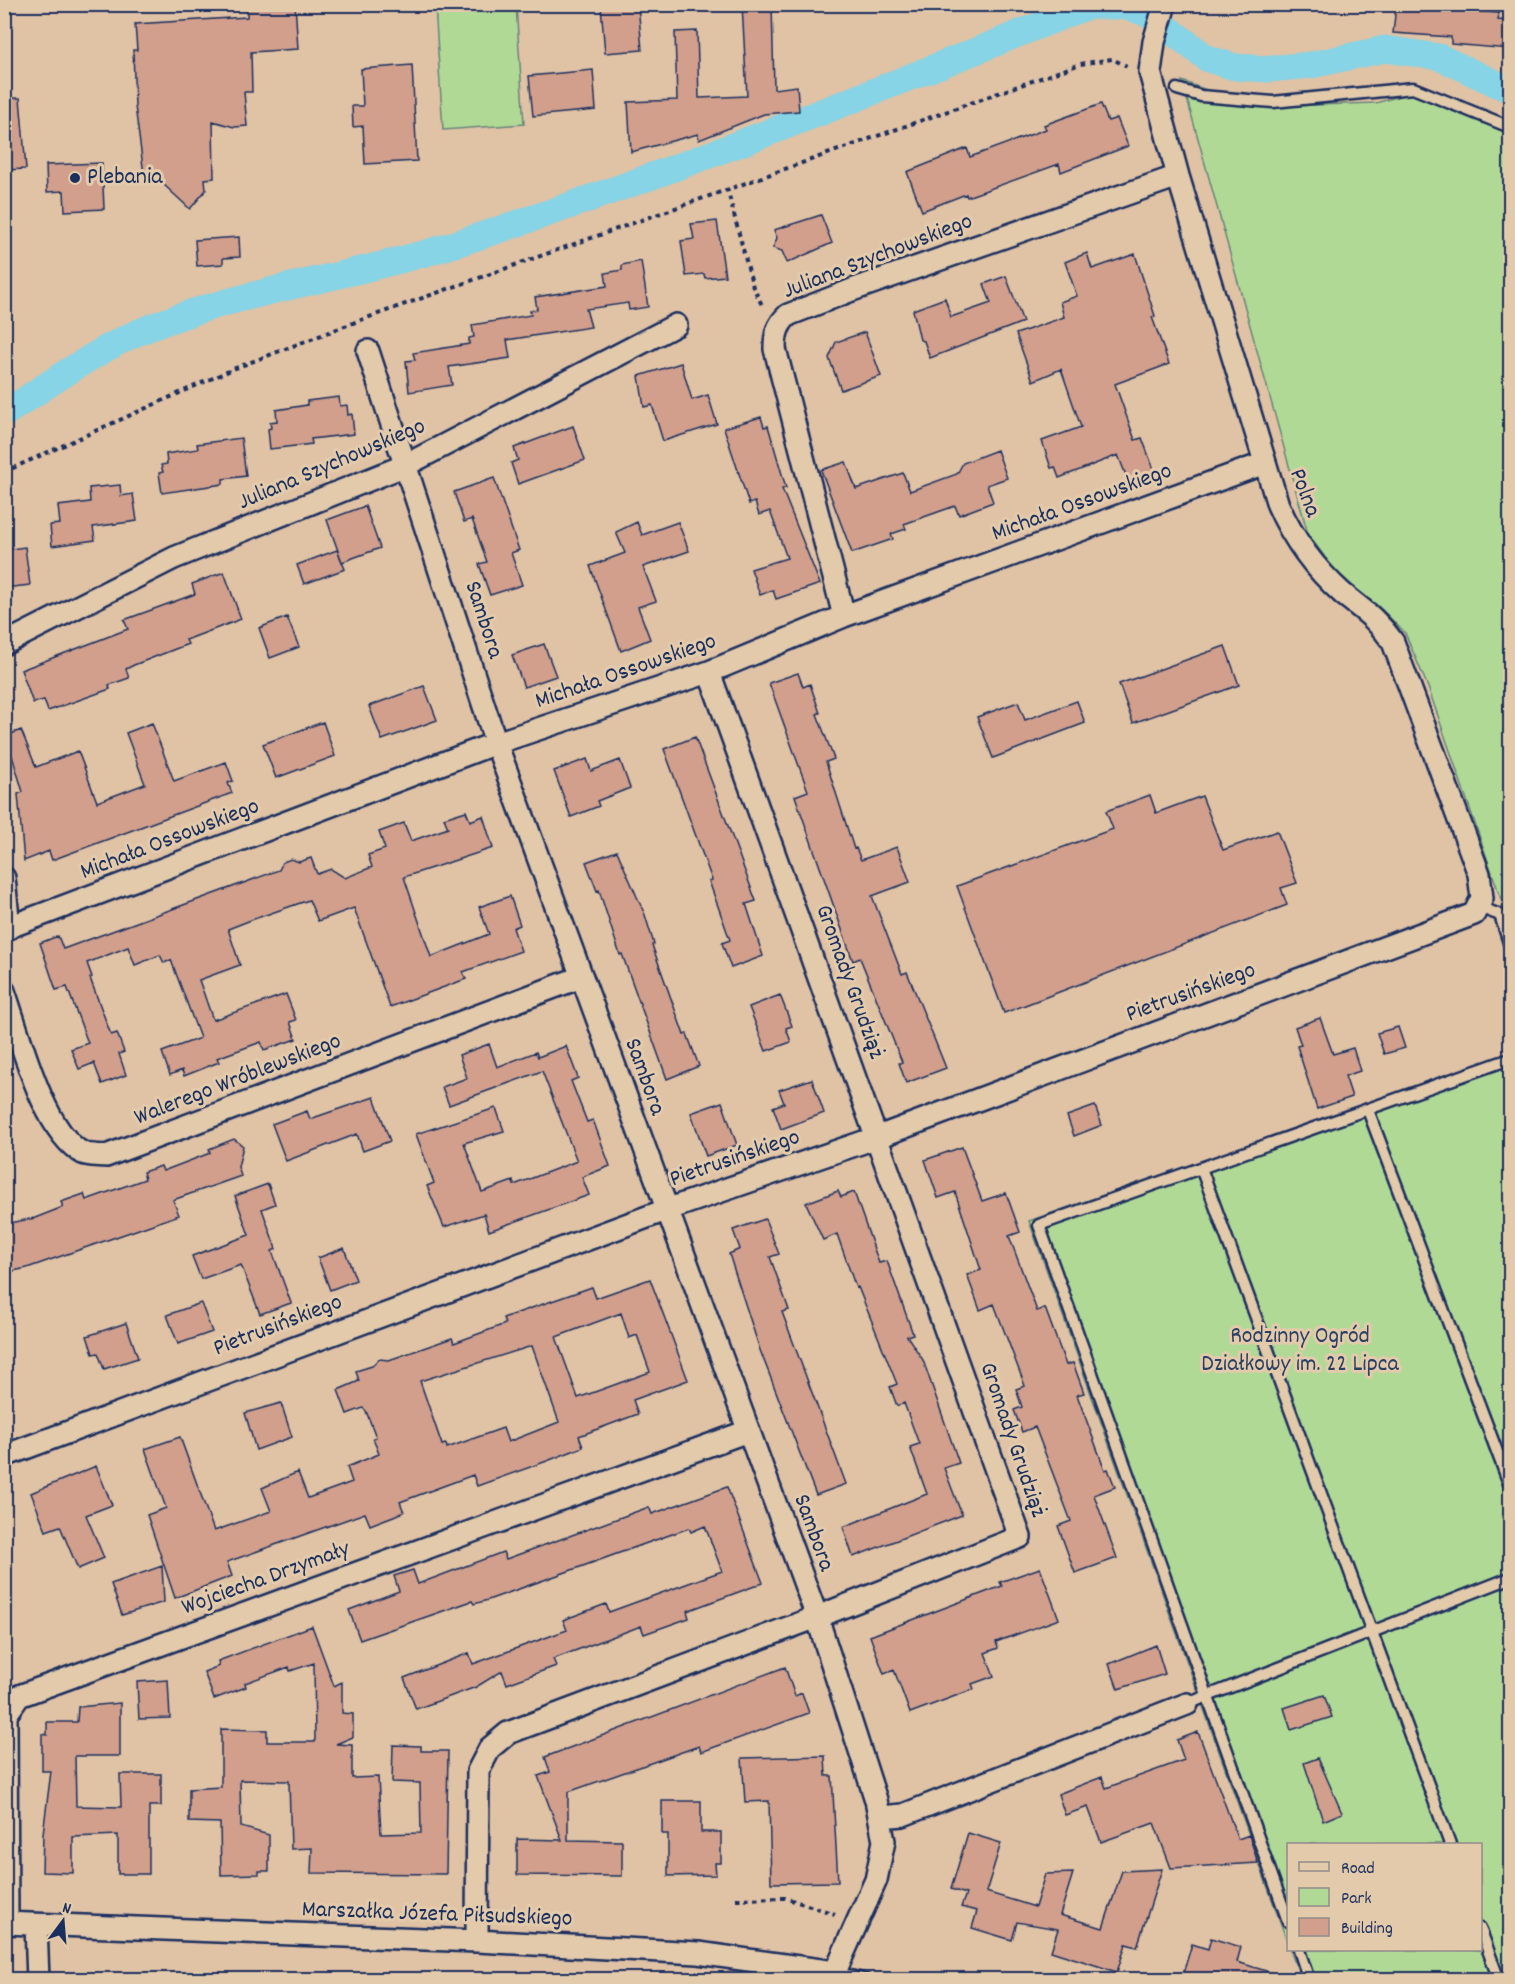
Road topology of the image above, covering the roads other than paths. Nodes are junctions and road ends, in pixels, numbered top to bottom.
1 (1165, 4) edge
2 (1177, 88) dead end
3 (1510, 127) edge
4 (1178, 176) junction
5 (676, 325) dead end
6 (368, 351) dead end
7 (1265, 463) junction
8 (406, 465) junction
9 (844, 616) junction
10 (4, 644) edge
11 (709, 672) junction
12 (496, 743) junction
13 (4, 878) edge
14 (1479, 907) junction
15 (7, 928) edge
16 (1510, 946) edge
17 (581, 977) junction
18 (4, 991) edge
19 (1510, 1059) edge
20 (1368, 1110) junction
21 (878, 1137) junction
22 (1201, 1168) junction
23 (666, 1210) junction
24 (748, 1431) junction
25 (4, 1456) edge
26 (1510, 1486) edge
27 (1510, 1578) edge
28 (817, 1617) junction
29 (1372, 1632) junction
30 (1208, 1697) junction
31 (1187, 1704) joint
32 (880, 1818) junction
33 (1449, 1843) edge
34 (1287, 1919) edge
35 (6, 1923) edge
36 (36, 1925) junction
37 (1482, 1933) edge
38 (477, 1941) junction
39 (1299, 1951) edge
40 (833, 1976) edge
41 (38, 1980) edge
42 (866, 1980) edge
43 (1309, 1980) edge
44 (1499, 1980) edge

1 - 4 street, Polna
2 - 3 lane
4 - 7 street, Polna
4 - 9 street, Juliana Szychowskiego
5 - 8 street, Juliana Szychowskiego
6 - 8 street, Sambora
7 - 9 street, Michała Ossowskiego
7 - 14 street, Polna
8 - 10 street, Juliana Szychowskiego
8 - 12 street, Sambora
9 - 11 street, Michała Ossowskiego
11 - 12 street, Michała Ossowskiego
11 - 21 street, Gromady Grudziąż
12 - 15 street, Michała Ossowskiego
12 - 17 street, Sambora
13 - 15 street
14 - 16 lane
14 - 21 street, Pietrusińskiego
17 - 18 street, Walerego Wróblewskiego
17 - 23 street, Sambora
19 - 20 lane
20 - 22 lane
20 - 26 lane
21 - 23 street, Pietrusińskiego
21 - 28 street, Gromady Grudziąż
22 - 29 lane
22 - 30 lane
23 - 24 street, Sambora
23 - 25 street, Pietrusińskiego
24 - 28 street, Sambora
24 - 35 street, Wojciecha Drzymały
27 - 29 lane
28 - 32 street, Sambora
28 - 38 street, Gromady Grudziąż
29 - 30 lane
29 - 33 lane
30 - 31 lane
30 - 34 lane
31 - 32 street
32 - 40 street, Sambora
35 - 36 street, Marszałka Józefa Piłsudskiego
36 - 38 street, Marszałka Józefa Piłsudskiego
36 - 41 street
37 - 44 lane
38 - 40 street, Marszałka Józefa Piłsudskiego
39 - 43 lane
40 - 42 lane

